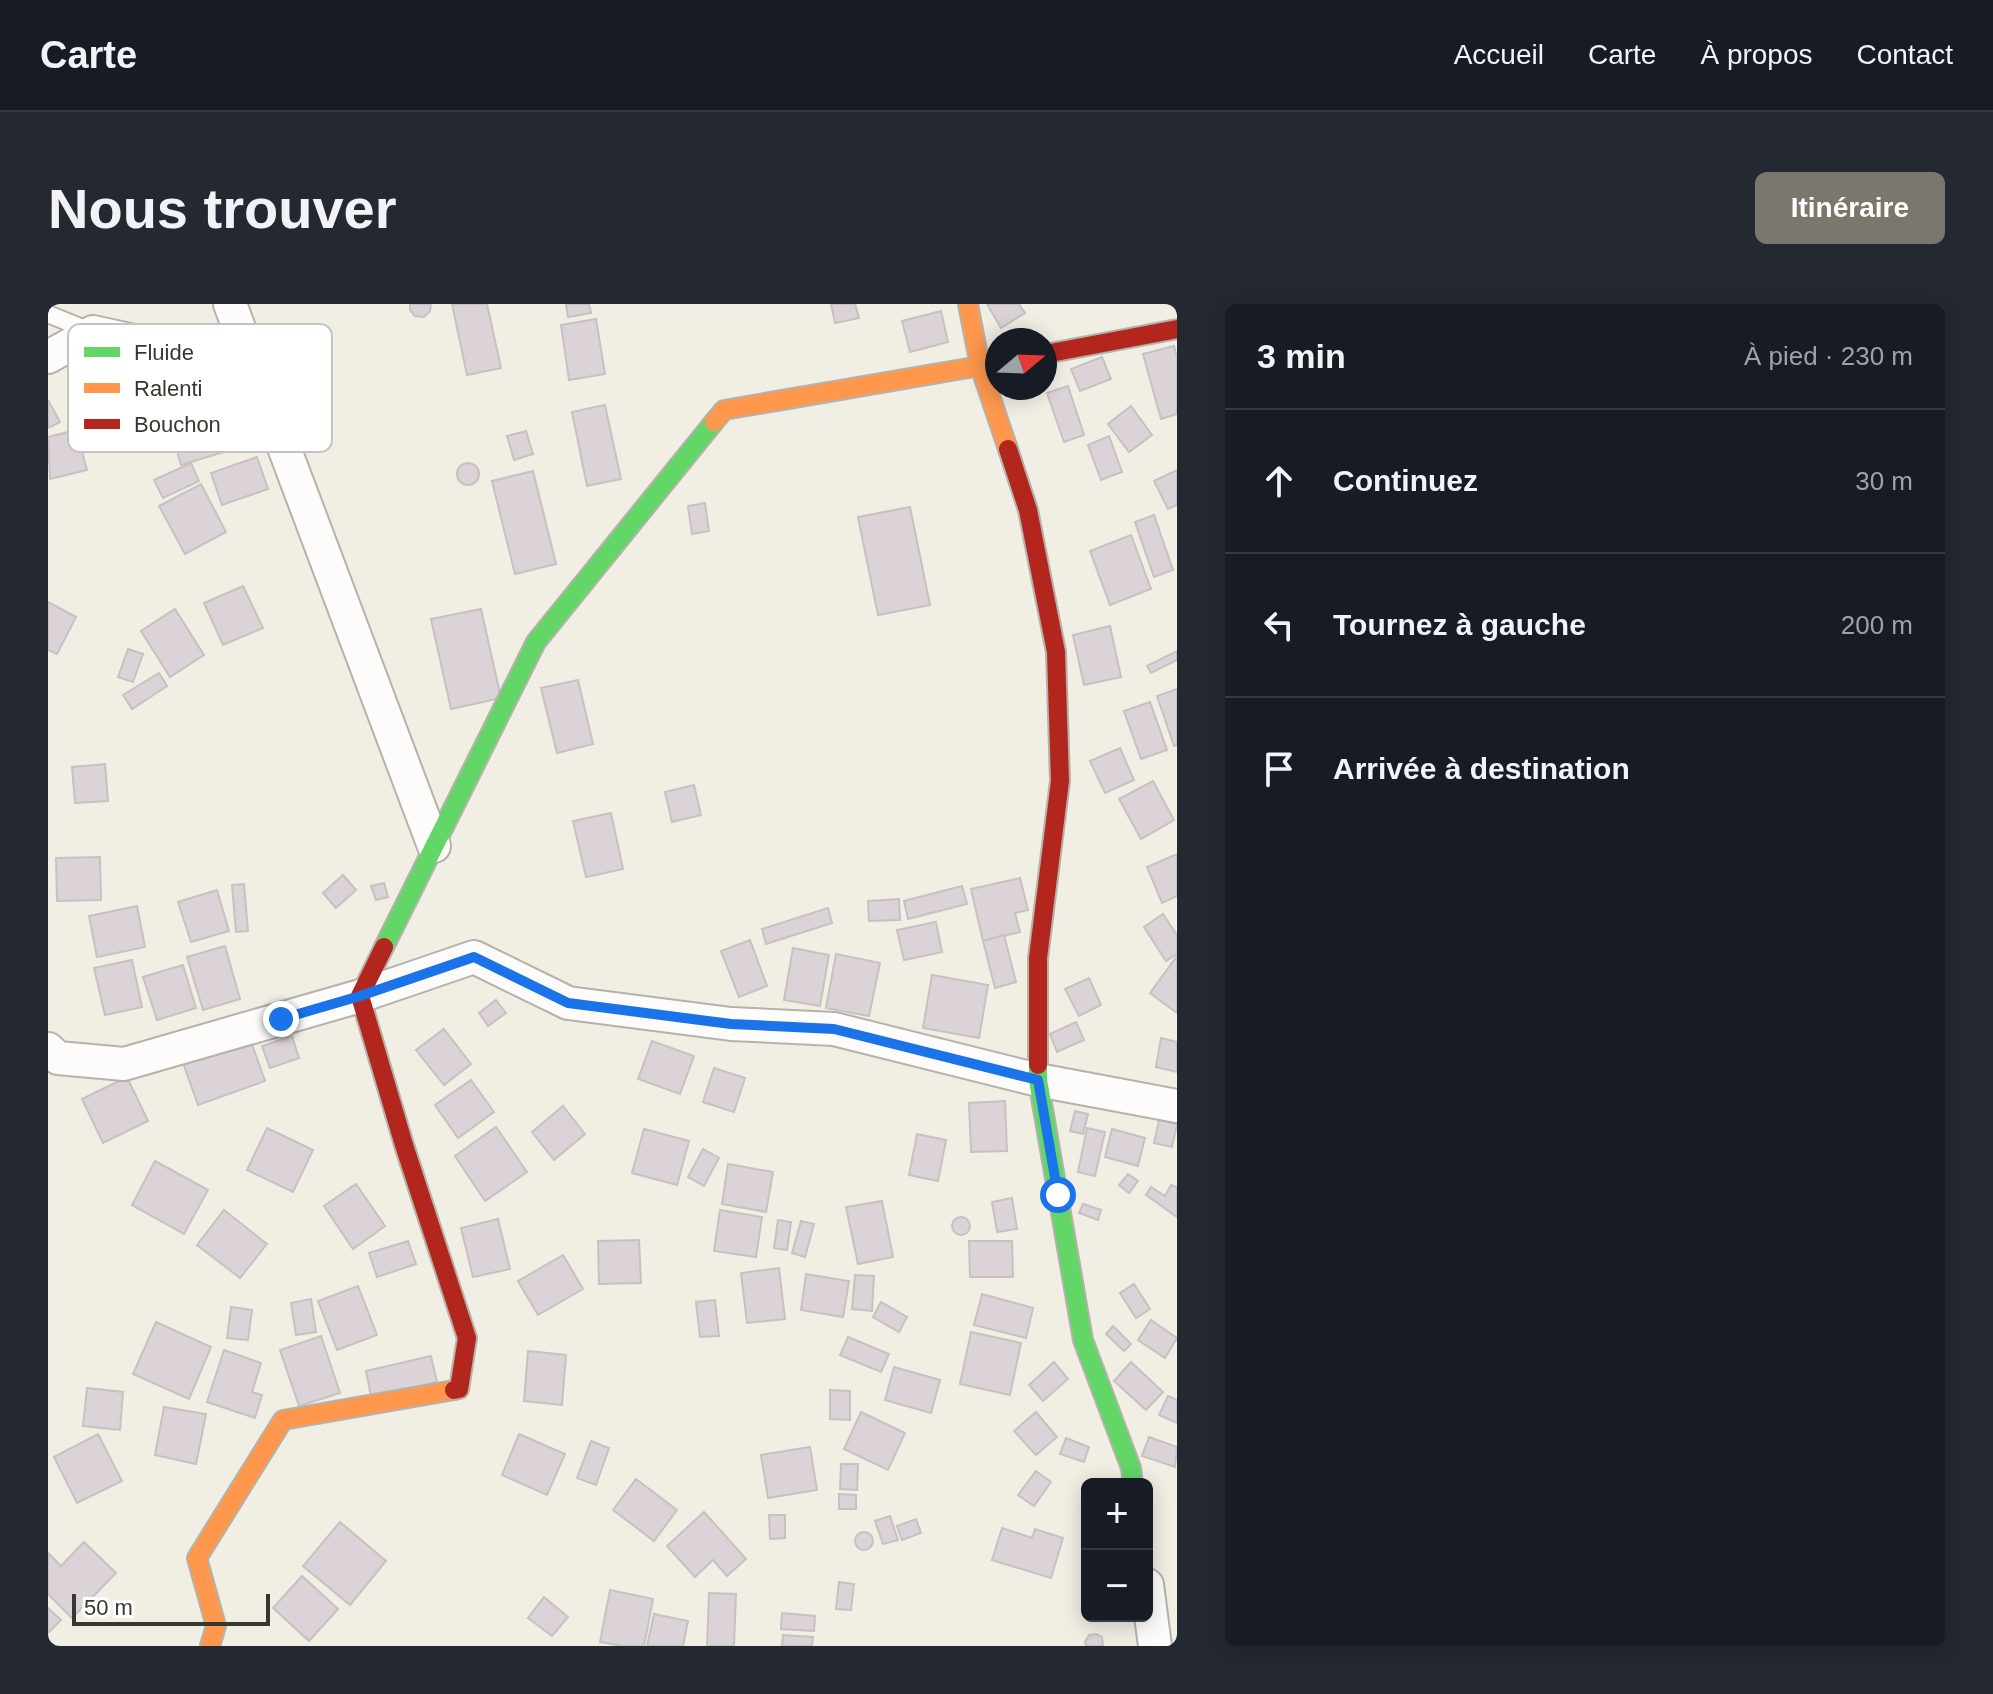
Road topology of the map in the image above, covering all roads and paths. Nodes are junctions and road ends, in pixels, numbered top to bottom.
1 (230, 304) edge
2 (968, 304) edge
3 (48, 314) edge
4 (73, 324) edge
5 (237, 324) edge
6 (1177, 329) edge
7 (68, 346) edge
8 (1057, 352) edge
9 (985, 355) edge
10 (48, 357) edge
11 (985, 365) edge
12 (998, 400) edge
13 (285, 452) edge
14 (434, 846) junction
15 (360, 996) junction
16 (48, 1049) edge
17 (1038, 1080) junction
18 (1177, 1106) edge
19 (1132, 1478) edge
20 (1152, 1622) edge
21 (210, 1646) edge
22 (1155, 1646) edge

1 - 5 street
2 - 9 street
3 - 4 lane
6 - 8 street
7 - 10 street
11 - 14 street
12 - 17 street
13 - 14 street
14 - 15 street
15 - 16 street
15 - 17 street
15 - 21 street
17 - 18 street
17 - 19 street
20 - 22 street

